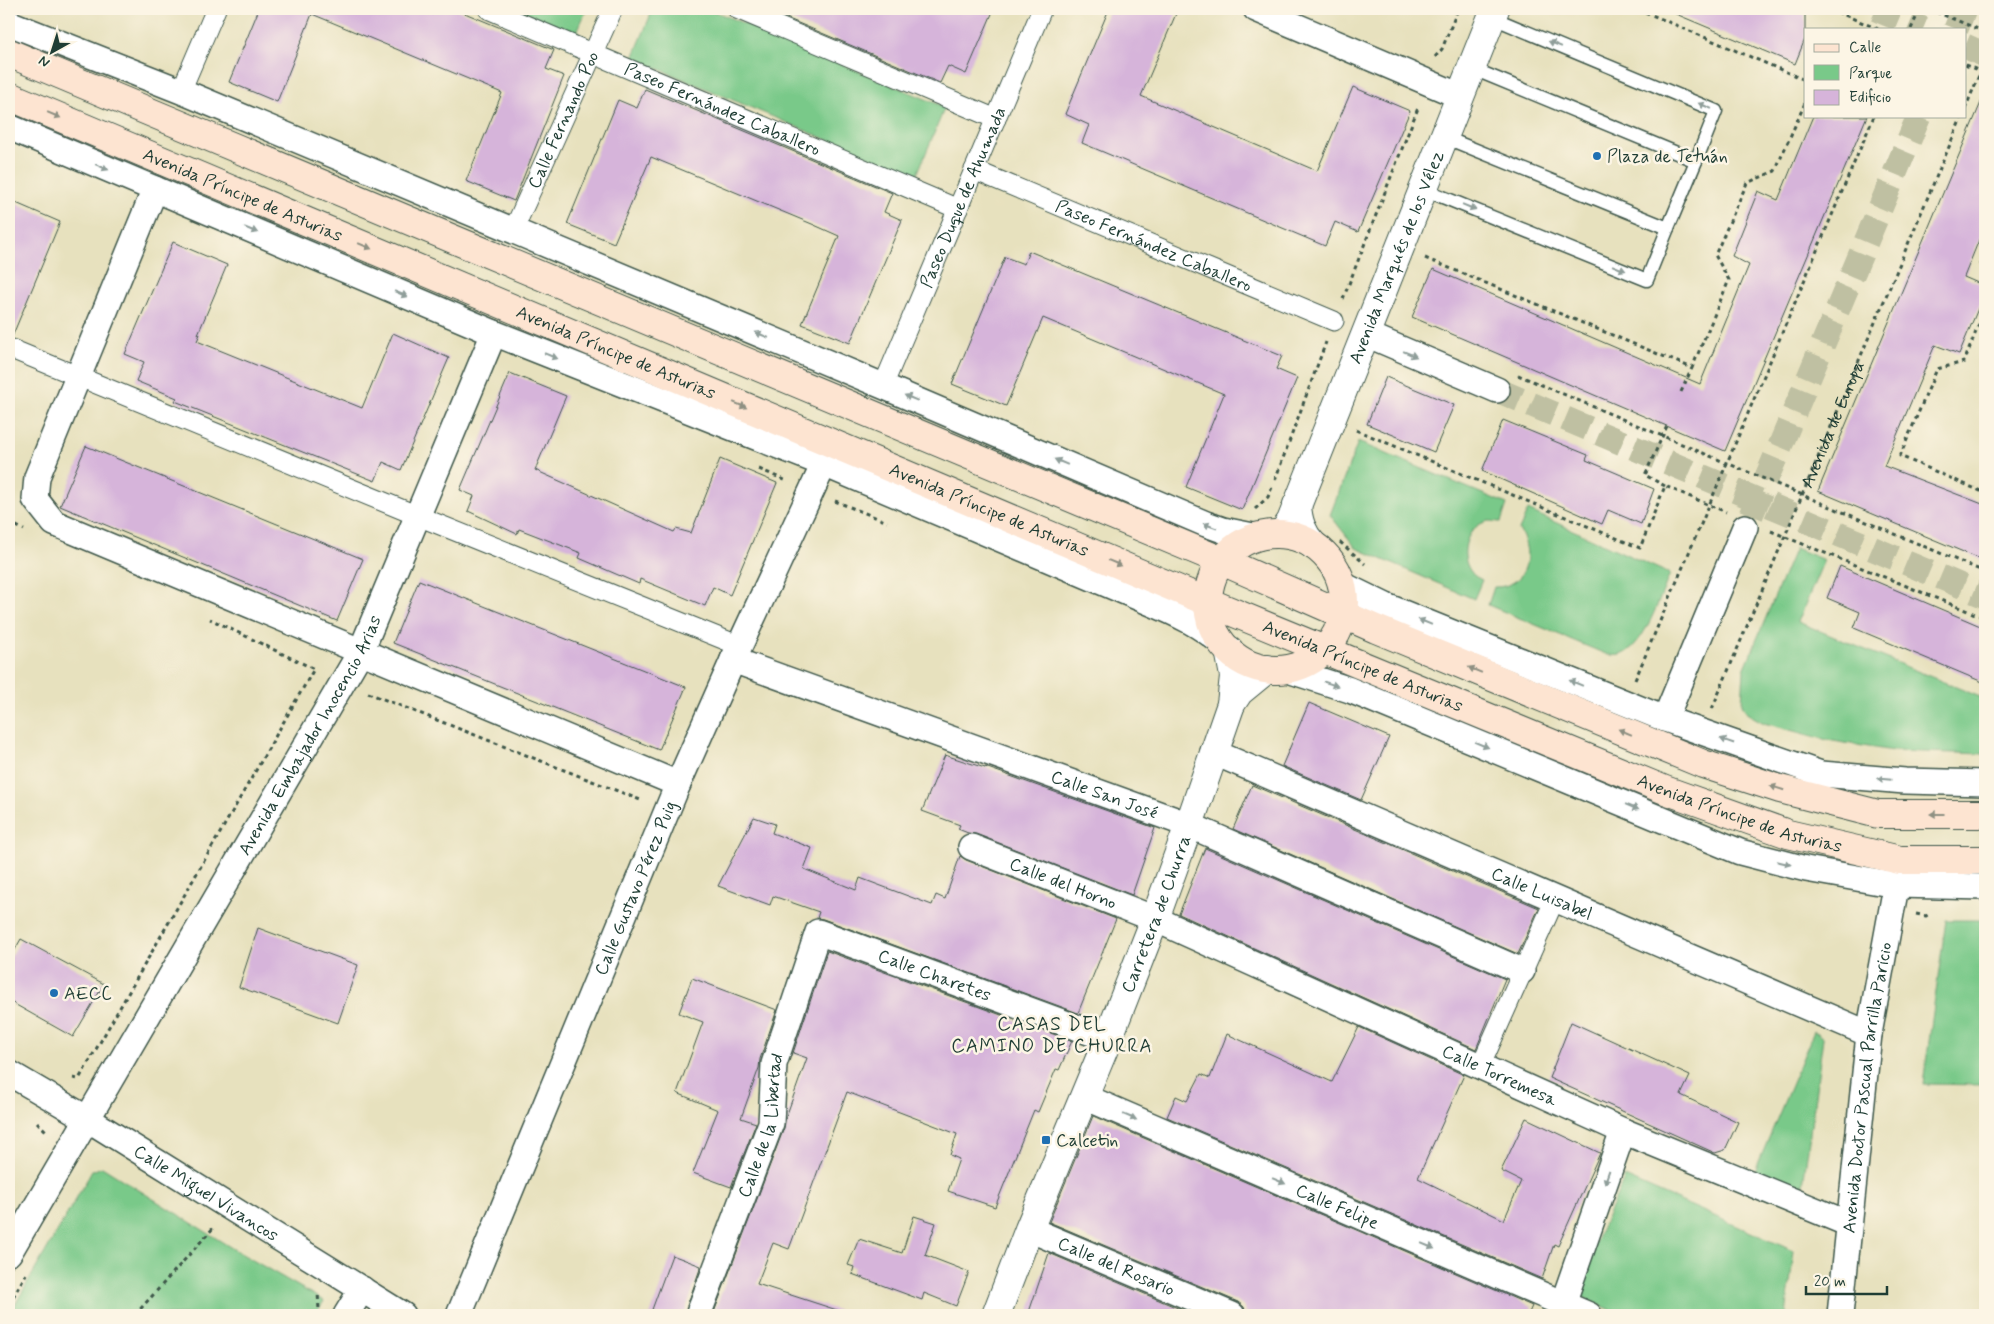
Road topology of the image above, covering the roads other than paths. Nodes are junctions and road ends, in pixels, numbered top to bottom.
1 (216, 9) edge
2 (488, 9) edge
3 (613, 9) edge
4 (737, 9) edge
5 (1042, 9) edge
6 (1256, 9) edge
7 (1493, 13) edge
8 (9, 23) edge
9 (9, 53) edge
10 (593, 54) junction
11 (1471, 68) junction
12 (181, 91) junction
13 (9, 96) edge
14 (1460, 96) junction
15 (996, 119) junction
16 (9, 127) edge
17 (1444, 137) junction
18 (1696, 161) junction
19 (974, 170) junction
20 (155, 189) junction
21 (1424, 189) junction
22 (958, 209) junction
23 (1668, 228) junction
24 (513, 231) junction
25 (1334, 322) road end
26 (494, 333) junction
27 (1366, 334) junction
28 (9, 348) edge
29 (78, 377) junction
30 (1505, 381) tunnel mouth
31 (883, 386) junction
32 (824, 464) junction
33 (1297, 505) junction
34 (418, 516) junction
35 (1749, 524) tunnel mouth
36 (1268, 536) junction
37 (1325, 542) junction
38 (1222, 561) junction
39 (1341, 584) junction
40 (1208, 602) junction
41 (1343, 613) junction
42 (1227, 648) junction
43 (1325, 649) junction
44 (361, 651) junction
45 (736, 653) junction
46 (1276, 669) junction
47 (1230, 704) junction
48 (1670, 708) junction
49 (1213, 752) junction
50 (1985, 783) edge
51 (678, 784) junction
52 (1985, 814) edge
53 (1189, 825) junction
54 (971, 847) dead end
55 (1985, 860) edge
56 (1898, 873) junction
57 (1985, 887) edge
58 (1555, 899) junction
59 (1155, 920) junction
60 (818, 932) joint
61 (1522, 971) junction
62 (1870, 1034) junction
63 (1108, 1039) junction
64 (1480, 1067) junction
65 (9, 1073) edge
66 (1085, 1098) junction
67 (86, 1118) junction
68 (1623, 1131) junction
69 (1849, 1224) junction
70 (1029, 1229) junction
71 (9, 1253) edge
72 (362, 1289) junction
73 (1561, 1310) edge
74 (346, 1315) edge
75 (403, 1315) edge
76 (458, 1315) edge
77 (698, 1315) edge
78 (996, 1315) edge
79 (1232, 1315) edge
80 (1589, 1315) edge
81 (1840, 1315) edge

1 - 12 street
2 - 10 street, Paseo Fernández Caballero
3 - 10 street, Calle Fernando Poo
4 - 15 street
5 - 15 street, Paseo Duque de Ahumada
6 - 14 street
7 - 11 street, Avenida Marqués de los Vélez
18 -> 7 lane
8 - 12 street
9 - 38 main road, Avenida Príncipe de Asturias
10 - 22 street, Paseo Fernández Caballero
10 - 24 street, Calle Fernando Poo
11 - 14 street, Avenida Marqués de los Vélez
11 - 18 lane
12 - 24 street
13 -> 40 main road, Avenida Príncipe de Asturias
14 - 17 street, Avenida Marqués de los Vélez
15 - 19 street, Paseo Duque de Ahumada
16 -> 20 street
17 - 21 street, Avenida Marqués de los Vélez
17 - 23 lane
18 - 23 lane
19 - 22 street, Paseo Duque de Ahumada
19 - 25 street, Paseo Fernández Caballero
20 -> 26 street
20 - 29 street
21 -> 23 lane
21 - 27 street, Avenida Marqués de los Vélez
22 - 31 street, Paseo Duque de Ahumada
31 -> 24 street
26 -> 32 street
26 - 34 street, Avenida Embajador Inocencio Arias
27 -> 30 street
27 - 33 street, Avenida Marqués de los Vélez
28 - 29 street
29 - 34 street
29 - 44 street
36 -> 31 street
32 - 42 street
32 - 45 street, Calle Gustavo Pérez Puig
33 - 36 street, Avenida Marqués de los Vélez
33 - 37 street
34 - 44 street, Avenida Embajador Inocencio Arias
34 - 45 street
35 - 48 street
36 - 37 main road
36 - 38 main road
37 - 39 main road
38 - 40 main road
38 - 41 main road, Avenida Príncipe de Asturias
39 - 41 main road
48 -> 39 street
40 - 42 main road
40 - 43 main road, Avenida Príncipe de Asturias
41 - 43 main road
52 -> 41 main road, Avenida Príncipe de Asturias
42 - 46 main road
42 - 47 street, Carretera de Churra
43 - 46 main road
43 - 56 main road, Avenida Príncipe de Asturias
44 - 51 street
44 - 67 street, Avenida Embajador Inocencio Arias
45 - 51 street, Calle Gustavo Pérez Puig
45 - 53 street, Calle San José
46 - 47 street, Carretera de Churra
46 -> 56 street
47 - 49 street, Carretera de Churra
50 -> 48 street
49 - 53 street, Carretera de Churra
49 - 58 street, Calle Luisabel
51 - 76 street, Calle Gustavo Pérez Puig
53 - 59 street, Carretera de Churra
53 - 61 street, Calle San José
54 - 59 street, Calle del Horno
55 - 56 main road, Avenida Príncipe de Asturias
56 - 57 street
56 - 62 street, Avenida Doctor Pascual Parrilla Paricio
58 - 61 street
58 - 62 street, Calle Luisabel
59 - 63 street, Carretera de Churra
59 - 64 street, Calle Torremesa
60 - 63 street, Calle Charetes
60 - 77 street, Calle de la Libertad
61 - 64 street
62 - 69 street, Avenida Doctor Pascual Parrilla Paricio
63 - 66 street, Carretera de Churra
64 - 68 street, Calle Torremesa
65 - 67 street, Calle Miguel Vivancos
66 - 70 street, Carretera de Churra
66 -> 73 street, Calle Felipe
67 - 71 street, Avenida Embajador Inocencio Arias
67 - 72 street, Calle Miguel Vivancos
68 - 69 street, Calle Torremesa
68 -> 73 street
69 - 81 street, Avenida Doctor Pascual Parrilla Paricio
70 - 78 street, Carretera de Churra
70 - 79 street, Calle del Rosario
72 - 74 street
72 - 75 street, Calle Miguel Vivancos
73 - 80 street, Calle Felipe

